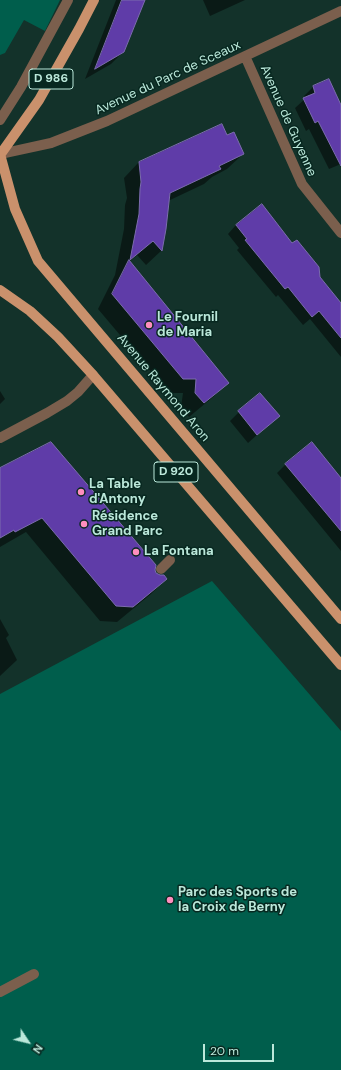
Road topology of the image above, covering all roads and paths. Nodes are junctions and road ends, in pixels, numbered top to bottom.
1 (68, 0) edge
2 (94, 0) edge
3 (341, 11) edge
4 (245, 56) junction
5 (0, 120) edge
6 (0, 154) edge
7 (341, 233) edge
8 (0, 290) edge
9 (92, 375) junction
10 (0, 438) edge
11 (170, 560) dead end
12 (161, 569) dead end
13 (341, 619) edge
14 (341, 666) edge
15 (34, 974) dead end
16 (0, 992) edge

1 - 5 street
2 - 6 main road, D 986
3 - 4 street, Avenue du Parc de Sceaux
4 - 6 street, Avenue du Parc de Sceaux
4 - 7 street, Avenue de Guyenne
6 - 13 main road, Avenue Raymond Aron / D 920
8 - 9 main road, D 920
9 - 10 street
9 - 14 main road, D 920
11 - 12 street
15 - 16 street

